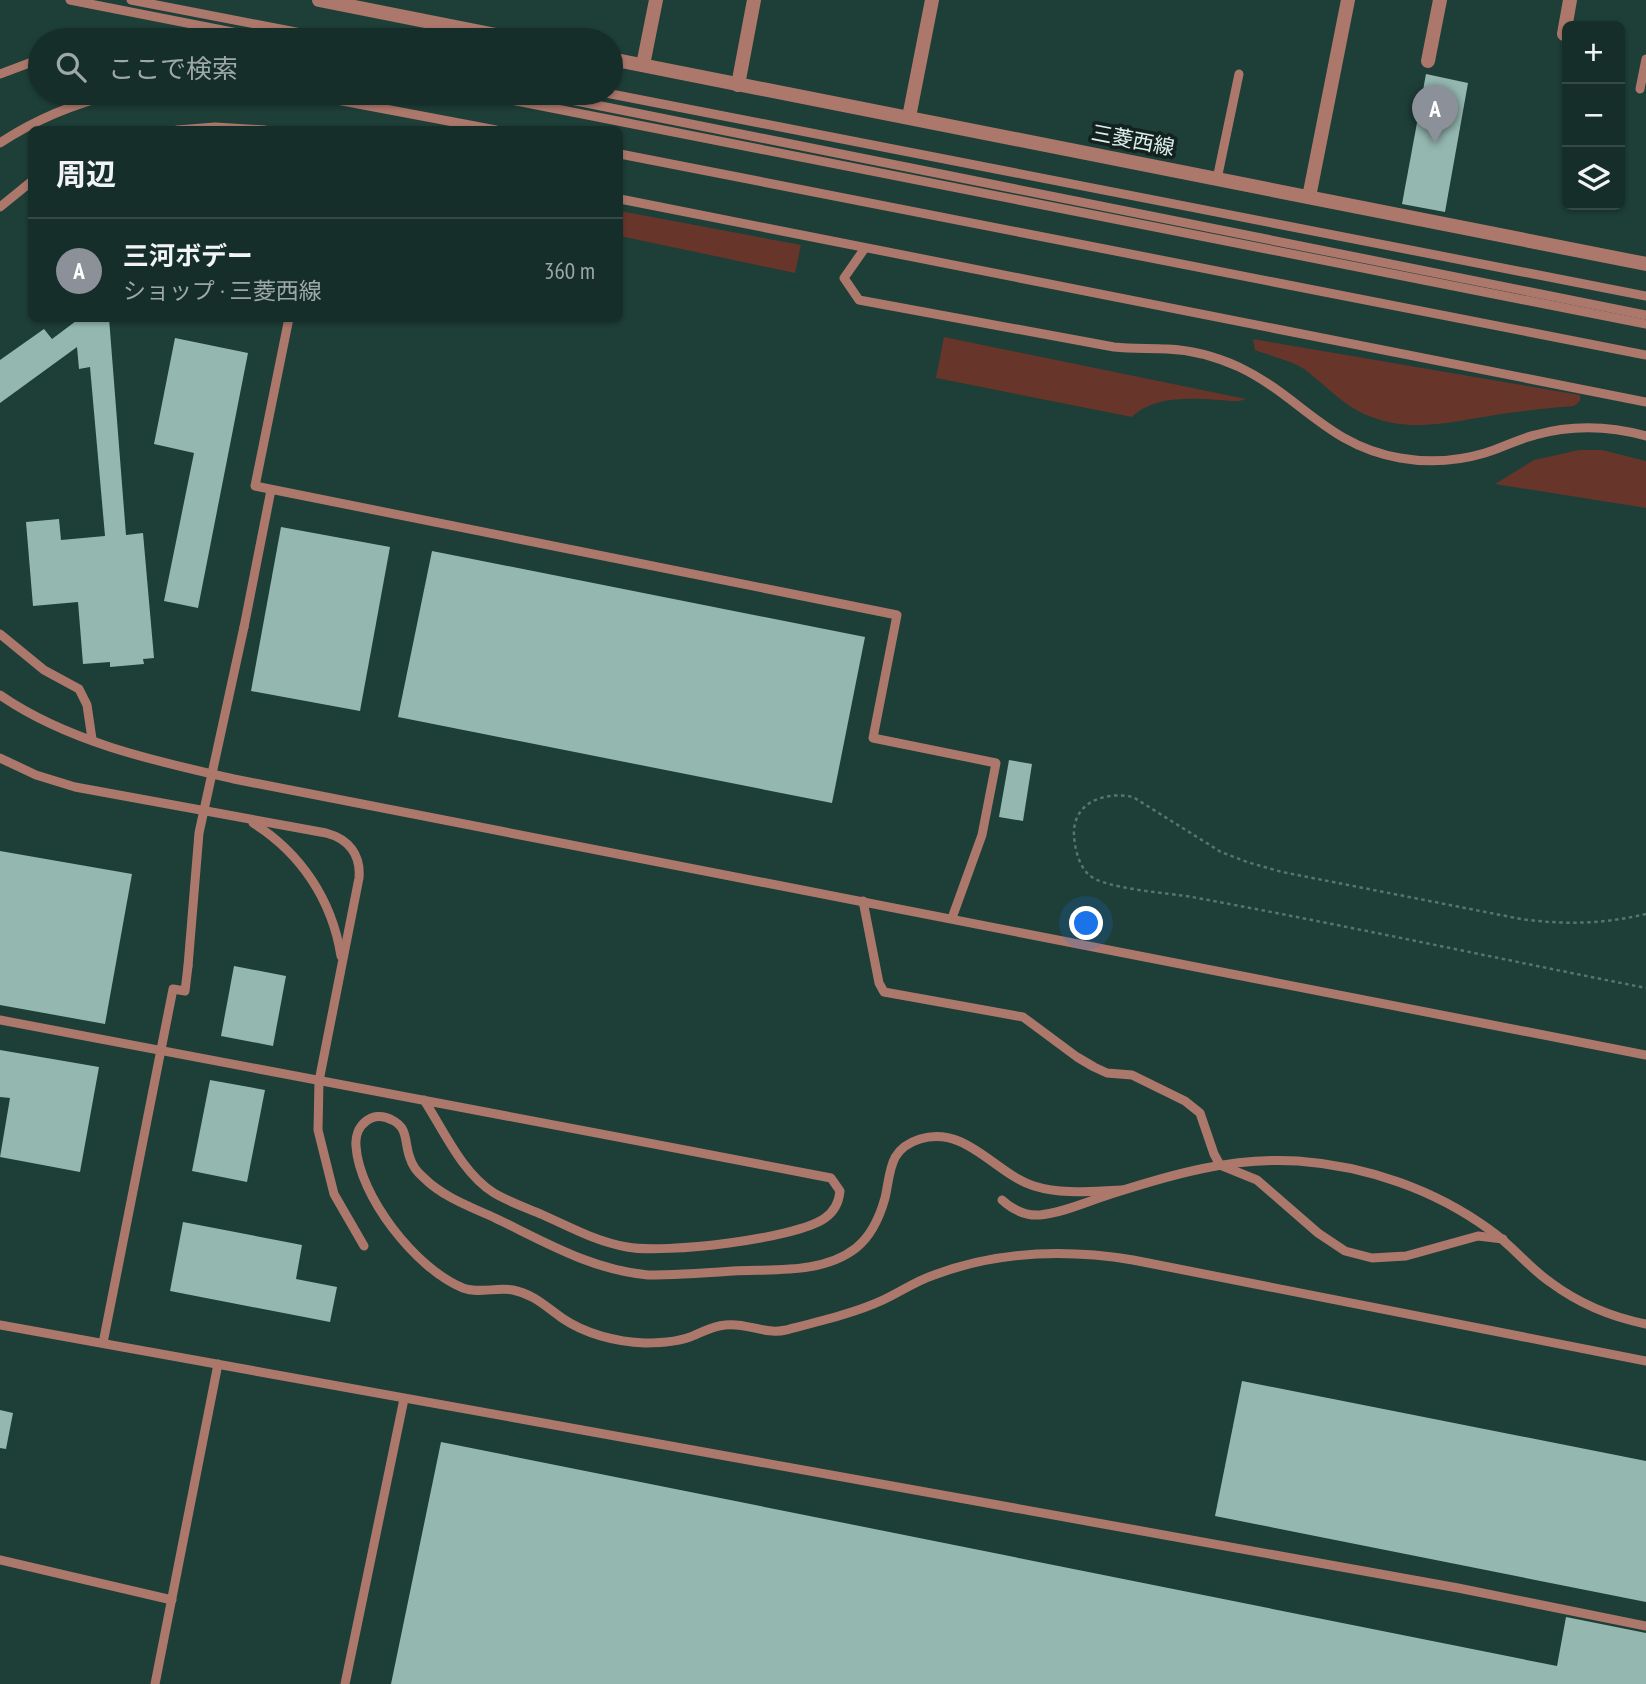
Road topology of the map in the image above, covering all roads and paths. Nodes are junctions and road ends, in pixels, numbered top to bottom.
1 (71, 0) edge
2 (131, 0) edge
3 (319, 0) edge
4 (656, 0) edge
5 (754, 0) edge
6 (932, 0) edge
7 (1348, 0) edge
8 (1440, 0) edge
9 (1570, 0) edge
10 (386, 6) edge
11 (1566, 21) edge
12 (212, 28) edge
13 (276, 28) edge
14 (473, 28) edge
15 (1646, 59) edge
16 (623, 61) edge
17 (1428, 61) dead end
18 (28, 64) edge
19 (643, 65) junction
20 (0, 74) edge
21 (1239, 74) dead end
22 (738, 85) junction
23 (1640, 89) dead end
24 (623, 96) edge
25 (75, 105) edge
26 (364, 105) edge
27 (537, 105) edge
28 (596, 105) edge
29 (909, 117) junction
30 (30, 126) edge
31 (475, 126) edge
32 (28, 127) edge
33 (0, 143) edge
34 (623, 155) edge
35 (1217, 179) junction
36 (28, 184) edge
37 (1309, 197) junction
38 (623, 200) edge
39 (0, 207) edge
40 (865, 248) junction
41 (1646, 264) edge
42 (1646, 296) edge
43 (1646, 315) edge
44 (288, 322) edge
45 (1646, 324) edge
46 (1646, 355) edge
47 (1646, 402) edge
48 (1646, 436) edge
49 (271, 489) junction
50 (0, 634) edge
51 (0, 695) edge
52 (92, 739) junction
53 (0, 758) edge
54 (248, 820) junction
55 (863, 901) junction
56 (1646, 914) edge
57 (952, 918) junction
58 (342, 961) junction
59 (1646, 988) edge
60 (0, 1020) edge
61 (161, 1049) junction
62 (1646, 1055) edge
63 (320, 1081) junction
64 (424, 1100) junction
65 (1220, 1164) junction
66 (1123, 1190) junction
67 (1002, 1200) dead end
68 (1503, 1239) junction
69 (364, 1246) dead end
70 (1646, 1324) edge
71 (0, 1325) edge
72 (103, 1343) junction
73 (1646, 1361) edge
74 (218, 1364) junction
75 (404, 1399) junction
76 (0, 1560) edge
77 (172, 1600) junction
78 (1646, 1626) edge
79 (155, 1684) edge
80 (345, 1684) edge

1 - 12 lane
2 - 13 lane
3 - 10 street
4 - 19 street
5 - 22 street
6 - 29 street
7 - 37 street
8 - 17 street
9 - 11 street
10 - 14 street
15 - 23 lane
16 - 19 street, 三菱西線
18 - 20 lane
19 - 22 street, 三菱西線
21 - 35 lane
22 - 29 street, 三菱西線
24 - 42 lane
25 - 30 lane
26 - 31 lane
27 - 45 lane
28 - 43 lane
29 - 35 street, 三菱西線
32 - 33 lane
34 - 46 lane
35 - 37 street, 三菱西線
36 - 39 lane
37 - 41 street, 三菱西線
38 - 40 lane
40 - 47 lane
40 - 48 lane
44 - 49 lane
49 - 57 lane
49 - 61 lane, bridge
50 - 52 lane
51 - 52 lane
52 - 55 lane
53 - 54 lane
54 - 58 lane
54 - 58 lane
55 - 57 lane
55 - 65 lane
56 - 59 path
57 - 62 lane
58 - 63 lane
60 - 61 lane
61 - 63 lane
61 - 72 lane
63 - 64 lane
63 - 69 lane
64 - 64 lane
65 - 66 lane
65 - 68 lane
65 - 68 lane
66 - 67 lane
66 - 73 lane
68 - 70 lane
71 - 72 lane
72 - 74 lane
74 - 75 lane
74 - 77 lane
75 - 78 lane
75 - 80 lane
76 - 77 lane
77 - 79 lane

